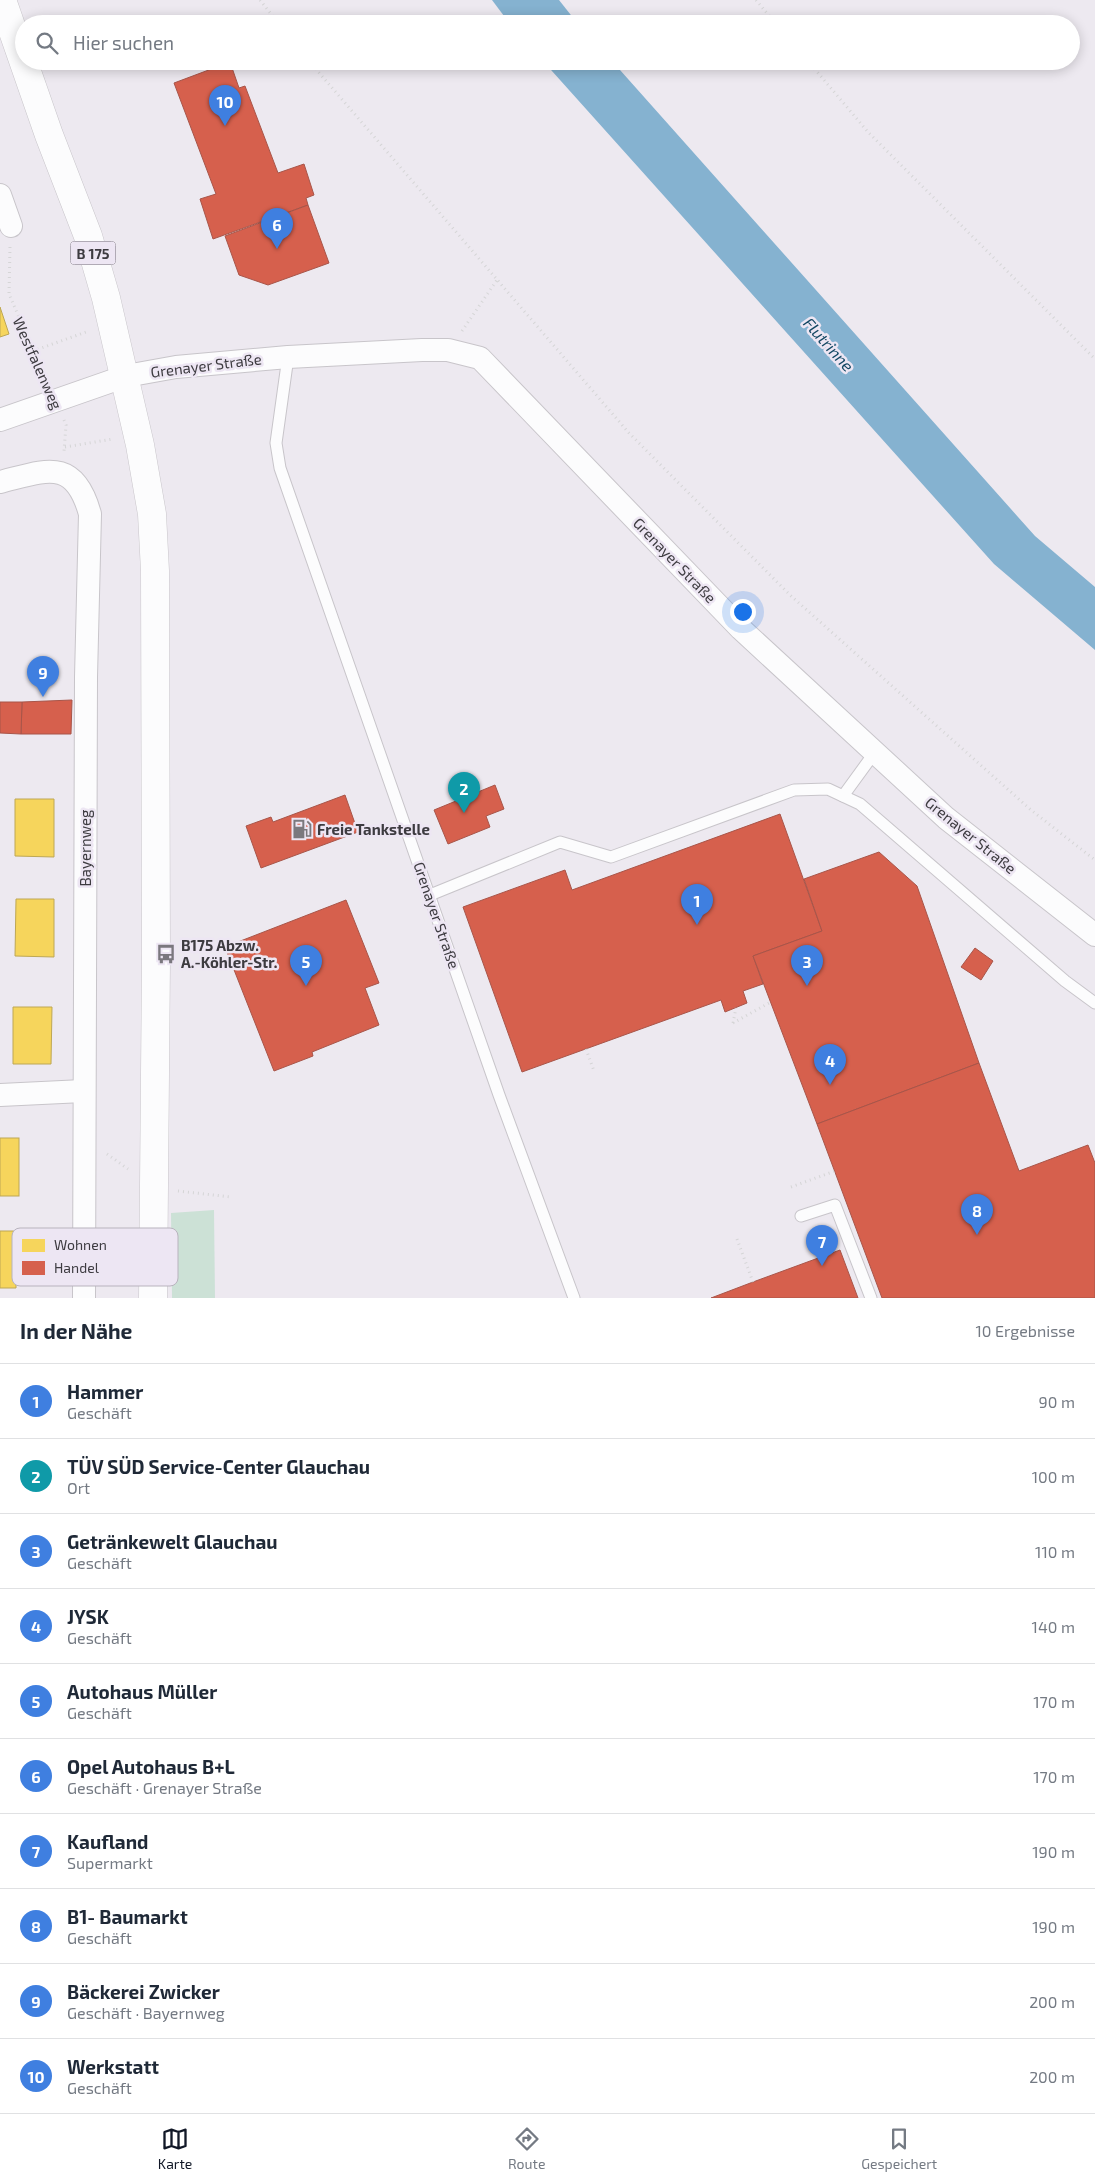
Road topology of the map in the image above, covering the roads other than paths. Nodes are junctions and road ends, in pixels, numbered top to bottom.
1 (2, 0) edge
2 (15, 37) edge
3 (26, 70) edge
4 (0, 195) edge
5 (11, 226) road end
6 (288, 357) junction
7 (126, 376) junction
8 (0, 420) edge
9 (0, 482) edge
10 (875, 752) junction
11 (842, 796) junction
12 (430, 895) junction
13 (1095, 935) edge
14 (1095, 1003) edge
15 (83, 1091) junction
16 (0, 1095) edge
17 (801, 1216) dead end
18 (84, 1228) edge
19 (154, 1228) edge
20 (574, 1298) edge
21 (871, 1298) edge

1 - 2 main road, B 175
3 - 7 main road, B 175
4 - 5 street
6 - 7 street, Grenayer Straße
6 - 10 street, Grenayer Straße
6 - 12 lane, Grenayer Straße
7 - 8 street, Grenayer Straße
7 - 19 main road, B 175
9 - 15 street, Bayernweg
10 - 11 lane
10 - 13 street, Grenayer Straße
11 - 12 lane
11 - 14 lane
12 - 20 lane, Grenayer Straße
15 - 16 street
15 - 18 street, Bayernweg
17 - 21 lane

